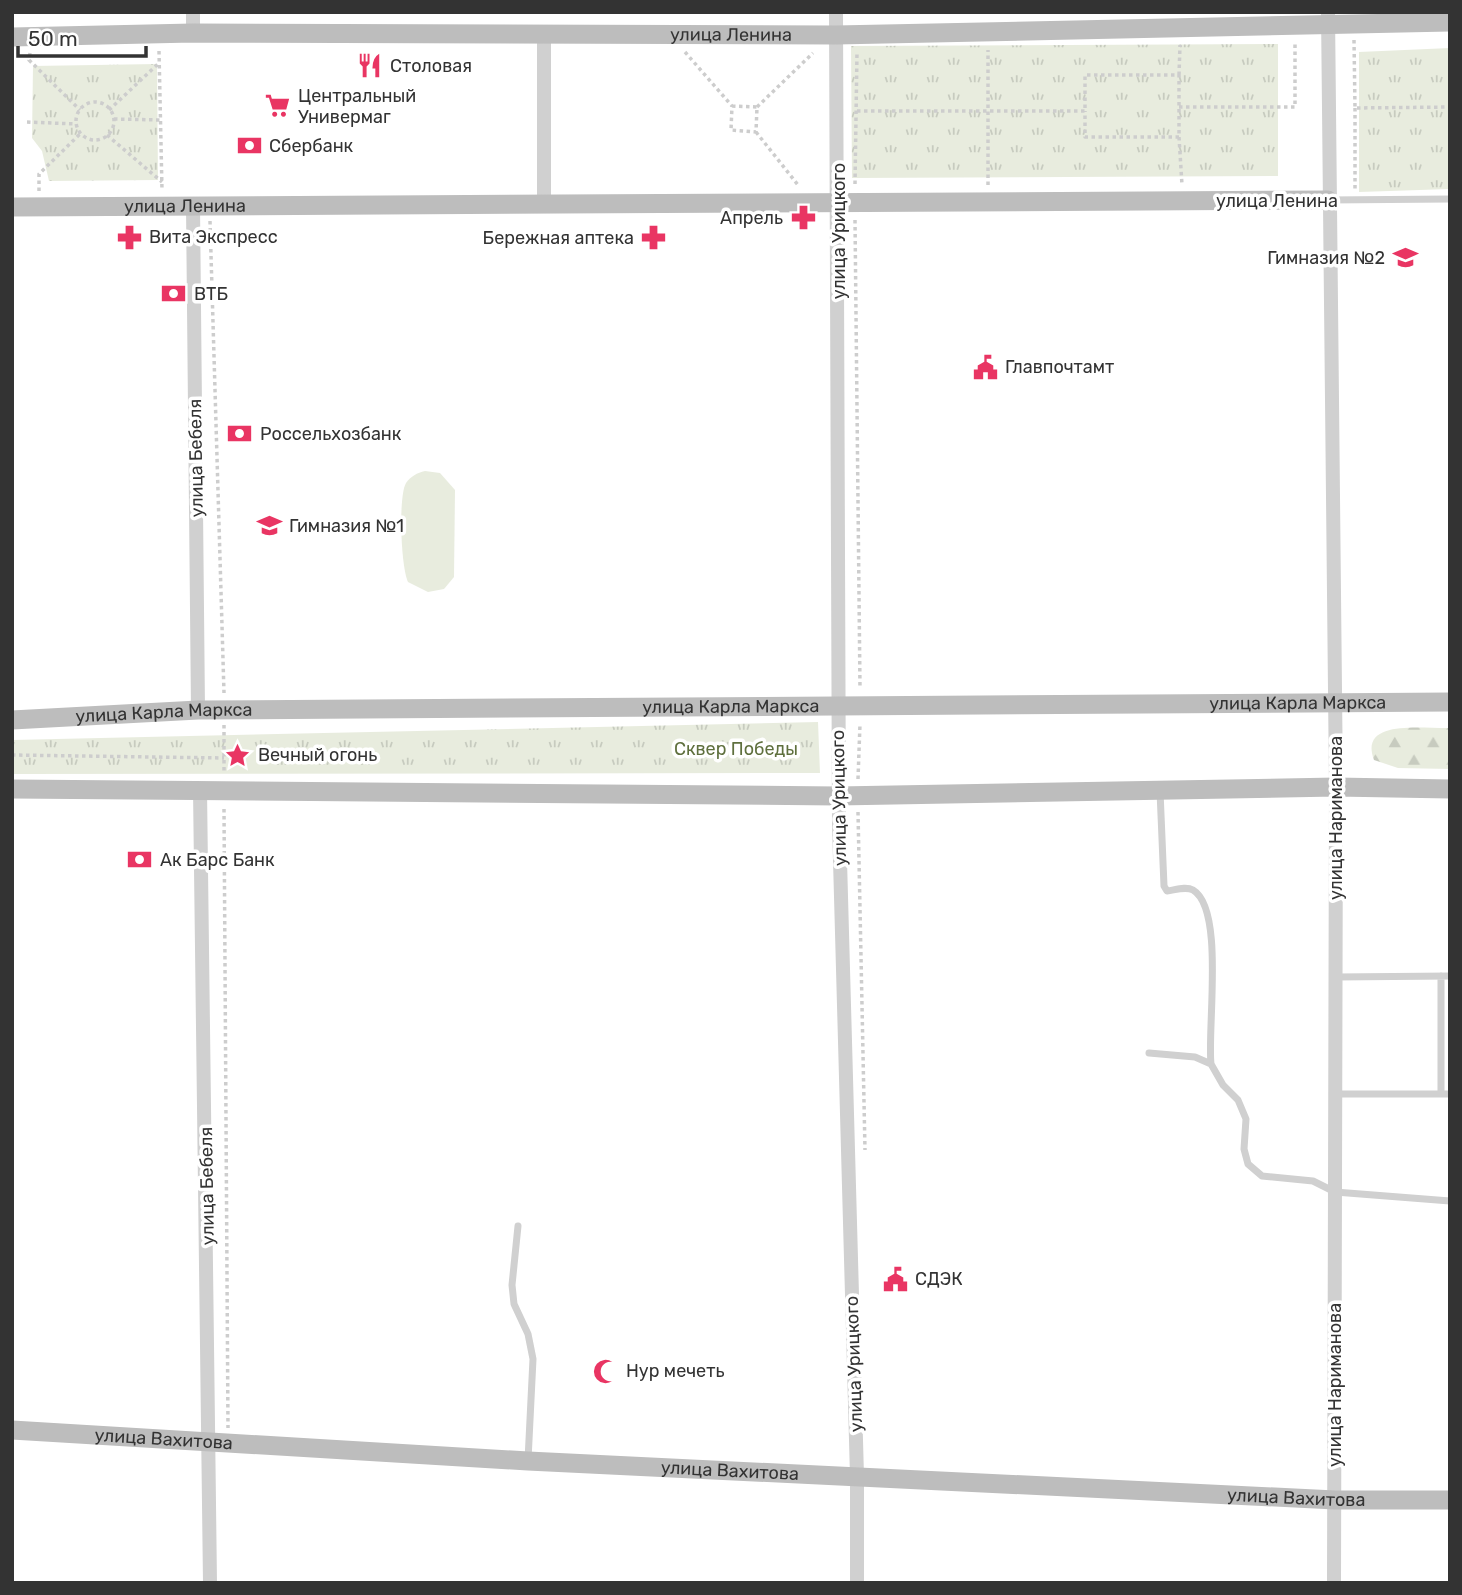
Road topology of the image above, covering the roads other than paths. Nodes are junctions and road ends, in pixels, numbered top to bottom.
1 (193, 12) edge
2 (836, 12) edge
3 (1328, 18) edge
4 (1450, 22) edge
5 (193, 33) junction
6 (544, 36) junction
7 (22, 37) edge
8 (836, 42) junction
9 (1450, 199) edge
10 (1328, 201) junction
11 (839, 202) junction
12 (544, 204) junction
13 (202, 206) junction
14 (12, 207) edge
15 (1335, 702) junction
16 (1450, 702) edge
17 (838, 705) junction
18 (198, 710) junction
19 (12, 720) edge
20 (1336, 787) junction
21 (12, 789) edge
22 (200, 789) junction
23 (1450, 789) edge
24 (1160, 790) junction
25 (838, 796) junction
26 (1440, 976) junction
27 (1450, 976) edge
28 (1336, 977) junction
29 (1149, 1053) dead end
30 (1211, 1064) junction
31 (1335, 1094) junction
32 (1445, 1094) edge
33 (1335, 1192) junction
34 (1450, 1201) edge
35 (518, 1226) dead end
36 (12, 1430) edge
37 (220, 1443) junction
38 (528, 1461) junction
39 (857, 1476) junction
40 (1335, 1500) junction
41 (1450, 1500) edge
42 (211, 1583) edge
43 (857, 1583) edge
44 (1334, 1583) edge

1 - 5 street
2 - 8 street, улица Урицкого
3 - 4 street, улица Ленина
3 - 8 street, улица Ленина
3 - 10 street, улица Нариманова
5 - 6 street, улица Ленина
5 - 7 street, улица Ленина
6 - 8 street, улица Ленина
6 - 12 street
8 - 11 street, улица Урицкого
9 - 10 lane, улица Ленина
10 - 11 street, улица Ленина
10 - 15 street, улица Нариманова
11 - 12 street, улица Ленина
11 - 17 street, улица Урицкого
12 - 13 street, улица Ленина
13 - 14 street, улица Ленина
13 - 18 street, улица Бебеля
15 - 16 street, улица Карла Маркса
15 - 17 street, улица Карла Маркса
15 - 20 street, улица Нариманова
17 - 18 street, улица Карла Маркса
17 - 25 street, улица Урицкого
18 - 19 street, улица Карла Маркса
20 - 23 street
20 - 24 street
20 - 28 street, улица Нариманова
21 - 22 street
22 - 25 street
22 - 37 street, улица Бебеля
24 - 25 street
24 - 30 lane
25 - 39 street, улица Урицкого
26 - 27 lane
26 - 28 lane
26 - 32 lane
28 - 31 street, улица Нариманова
29 - 30 lane
30 - 33 lane
31 - 32 lane
31 - 33 street, улица Нариманова
33 - 34 lane
33 - 40 street, улица Нариманова
35 - 38 lane
36 - 37 street, улица Вахитова
37 - 38 street, улица Вахитова
37 - 42 street, улица Бебеля
38 - 39 street, улица Вахитова
39 - 40 street, улица Вахитова
39 - 43 street, улица Урицкого
40 - 41 street, улица Вахитова
40 - 44 street, улица Нариманова

